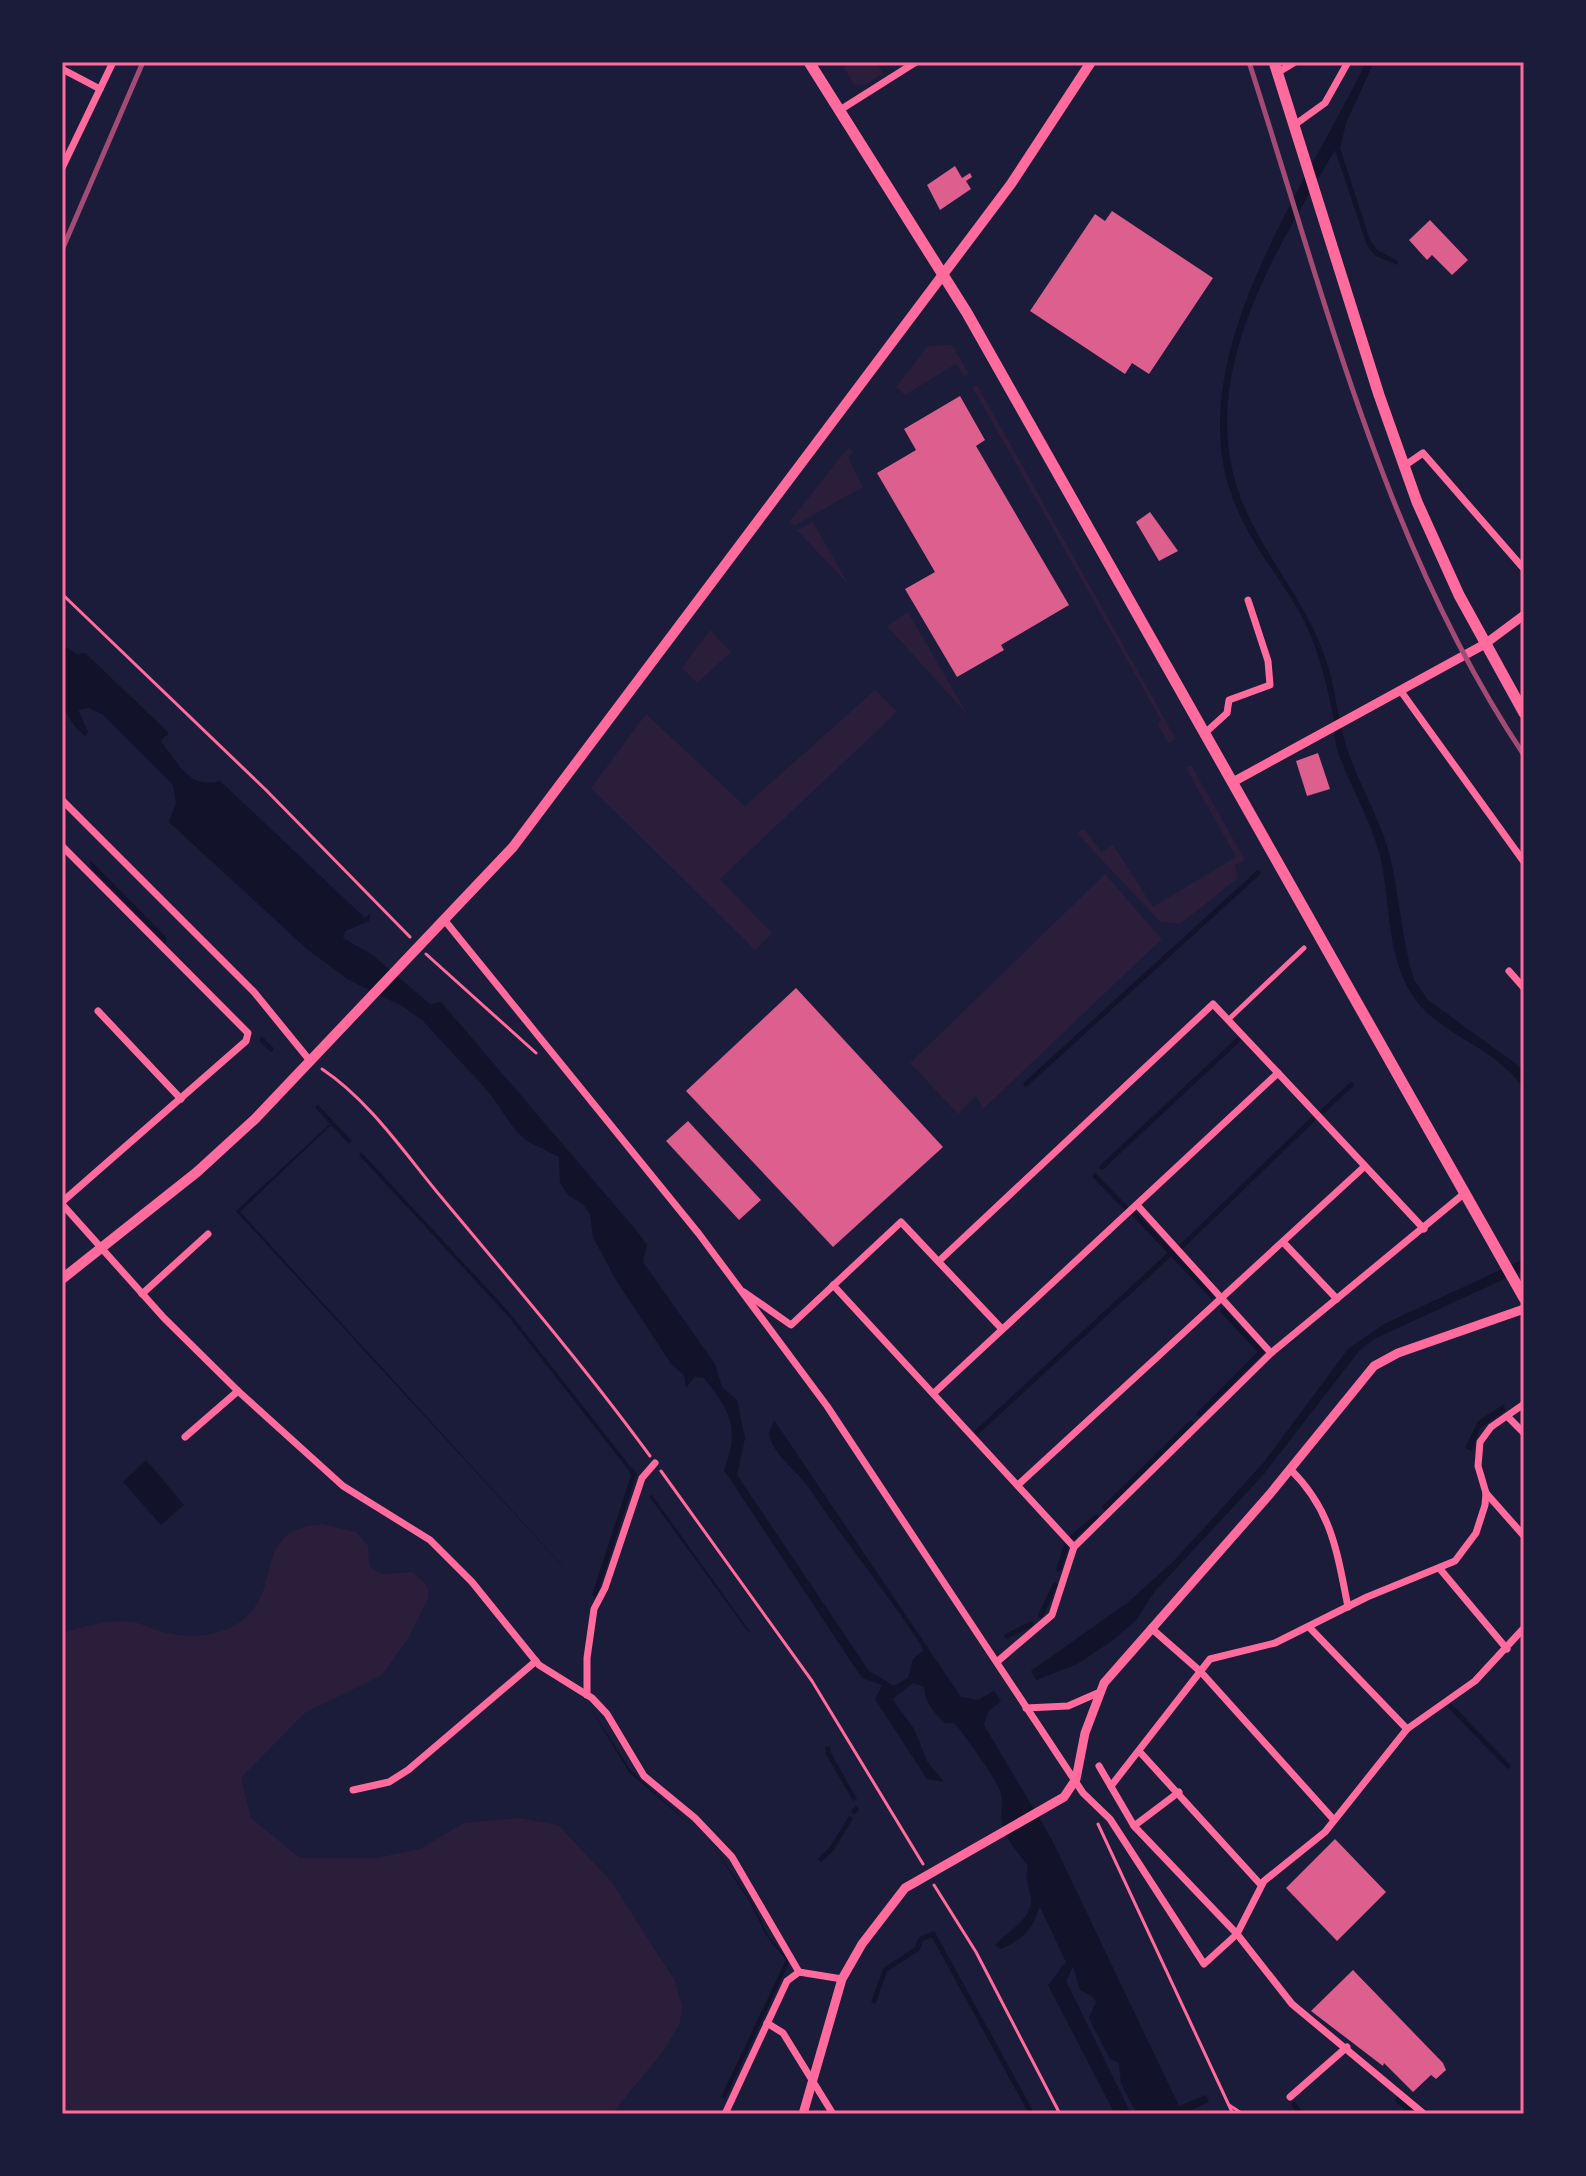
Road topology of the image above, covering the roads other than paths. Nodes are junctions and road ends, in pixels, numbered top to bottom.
1 (113, 62) edge
2 (809, 62) edge
3 (916, 62) edge
4 (1091, 62) edge
5 (1295, 62) edge
6 (1348, 62) edge
7 (1276, 68) edge
8 (62, 69) edge
9 (100, 89) junction
10 (840, 110) junction
11 (1293, 126) junction
12 (62, 168) edge
13 (943, 275) junction
14 (1404, 466) junction
15 (1524, 569) edge
16 (1248, 600) dead end
17 (1524, 615) edge
18 (1485, 644) junction
19 (1400, 690) junction
20 (1524, 713) edge
21 (1205, 733) junction
22 (1233, 782) junction
23 (62, 800) edge
24 (62, 846) edge
25 (1524, 862) edge
26 (446, 922) junction
27 (1304, 948) dead end
28 (1509, 971) dead end
29 (1524, 988) edge
30 (98, 1011) dead end
31 (1229, 1019) junction
32 (312, 1062) junction
33 (1278, 1073) junction
34 (181, 1099) junction
35 (1365, 1166) junction
36 (1466, 1192) junction
37 (62, 1203) edge
38 (1138, 1206) junction
39 (1424, 1229) junction
40 (208, 1234) dead end
41 (1283, 1242) junction
42 (100, 1248) junction
43 (939, 1261) junction
44 (62, 1279) edge
45 (833, 1285) junction
46 (743, 1292) junction
47 (142, 1294) junction
48 (1524, 1298) edge
49 (1221, 1299) junction
50 (1337, 1299) junction
51 (1524, 1309) edge
52 (1001, 1328) junction
53 (1271, 1353) junction
54 (238, 1391) junction
55 (934, 1393) junction
56 (1524, 1404) edge
57 (1508, 1417) junction
58 (1524, 1433) edge
59 (185, 1437) dead end
60 (655, 1463) road end
61 (1290, 1469) junction
62 (1018, 1485) junction
63 (1486, 1493) junction
64 (1524, 1536) edge
65 (1074, 1547) junction
66 (1440, 1569) junction
67 (1348, 1607) junction
68 (1151, 1628) junction
69 (1310, 1628) junction
70 (1524, 1628) edge
71 (1507, 1649) junction
72 (536, 1661) junction
73 (998, 1661) junction
74 (1201, 1672) junction
75 (1100, 1692) junction
76 (587, 1695) junction
77 (1026, 1708) junction
78 (1407, 1729) junction
79 (1139, 1751) junction
80 (1099, 1766) dead end
81 (1076, 1779) junction
82 (1111, 1786) junction
83 (353, 1790) dead end
84 (1179, 1792) junction
85 (1334, 1820) junction
86 (1134, 1826) junction
87 (1261, 1885) junction
88 (1237, 1934) junction
89 (799, 1972) junction
90 (842, 1979) junction
91 (767, 2023) junction
92 (1347, 2047) junction
93 (812, 2082) junction
94 (1290, 2097) dead end
95 (725, 2114) edge
96 (803, 2114) edge
97 (833, 2114) edge
98 (1424, 2114) edge

1 - 9 street
2 - 10 main road
3 - 10 street
4 - 13 main road
5 - 7 street
6 - 11 street
7 - 11 main road
8 - 9 street
9 - 12 street
10 - 13 main road
11 - 14 main road
13 - 21 main road
13 - 26 main road
14 - 15 street
14 - 18 main road
16 - 21 street
17 - 18 street
18 - 19 street
18 - 20 main road
19 - 22 street
19 - 25 street
21 - 22 main road
22 - 36 main road
23 - 32 street
24 - 34 street
26 - 32 main road
26 - 46 street
27 - 31 street
28 - 29 street
30 - 34 street
31 - 33 street
31 - 43 street
32 - 42 main road
33 - 35 street
33 - 38 street
34 - 37 street
35 - 39 street
35 - 41 street
36 - 39 street
36 - 48 main road
37 - 42 street
38 - 49 street
38 - 52 street
39 - 50 street
40 - 47 street
41 - 49 street
41 - 50 street
42 - 44 main road
42 - 47 street
43 - 45 street
43 - 52 street
45 - 46 street
45 - 55 street
46 - 73 street
47 - 54 street
49 - 53 street
49 - 62 street
50 - 53 street
51 - 61 street
52 - 55 street
53 - 65 street
54 - 59 street
54 - 72 street
55 - 62 street
56 - 57 street
57 - 58 street
57 - 63 street
60 - 76 street
61 - 67 street
61 - 68 street
62 - 65 street
63 - 64 street
63 - 66 street
65 - 73 street
66 - 67 street
66 - 71 street
67 - 69 street
68 - 74 street
68 - 75 street
69 - 74 street
69 - 78 street
70 - 71 street
71 - 78 street
72 - 76 street
72 - 83 street
73 - 77 street
74 - 79 street
74 - 85 street
75 - 77 street
75 - 81 street
76 - 89 street
77 - 81 street
78 - 85 street
79 - 82 street
79 - 84 street
80 - 82 street
81 - 88 street
81 - 90 street
82 - 86 street
84 - 86 street
84 - 87 street
85 - 87 street
86 - 88 street
87 - 88 street
88 - 92 street
89 - 90 street
89 - 91 street
90 - 93 street
91 - 93 street
91 - 95 street
92 - 94 street
92 - 98 street
93 - 96 street
93 - 97 street

